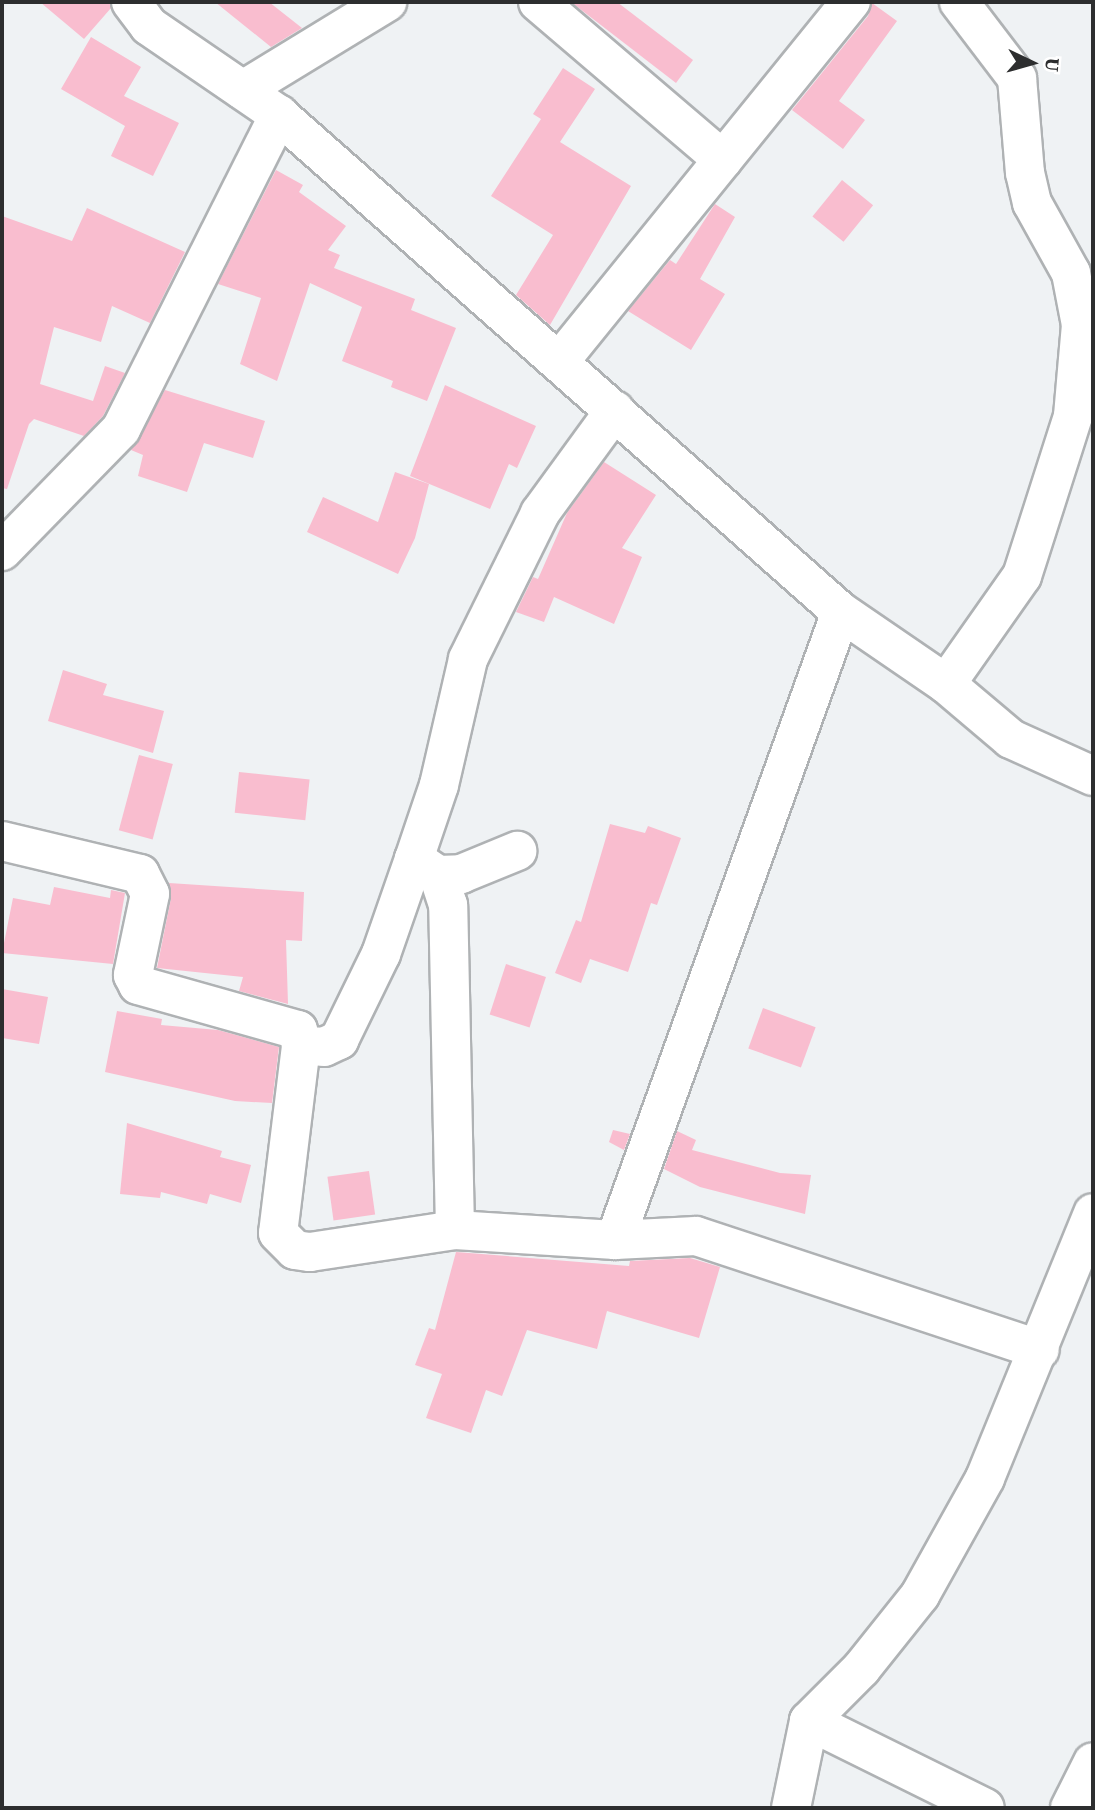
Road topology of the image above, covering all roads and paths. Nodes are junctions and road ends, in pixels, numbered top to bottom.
1 (131, 2) edge
2 (387, 2) edge
3 (538, 2) edge
4 (851, 2) edge
5 (958, 2) edge
6 (243, 90) junction
7 (279, 115) junction
8 (723, 160) junction
9 (559, 362) junction
10 (615, 410) junction
11 (2, 550) edge
12 (841, 612) junction
13 (946, 684) junction
14 (1093, 776) edge
15 (2, 841) edge
16 (517, 850) dead end
17 (426, 867) junction
18 (301, 1046) junction
19 (455, 1230) junction
20 (1088, 1237) edge
21 (615, 1240) junction
22 (1040, 1350) junction
23 (809, 1721) junction
24 (1093, 1762) edge
25 (792, 1808) edge
26 (985, 1808) edge
27 (1070, 1808) edge

1 - 6 street
2 - 6 street
3 - 8 street
4 - 8 street
5 - 13 street
6 - 7 street
7 - 9 street
7 - 11 street
8 - 9 street
9 - 10 street
10 - 12 street
10 - 17 street
12 - 13 street
12 - 21 street
13 - 14 street
15 - 18 street
16 - 17 street
17 - 18 street
17 - 19 street
18 - 19 street
19 - 21 street
20 - 22 street
21 - 22 street
22 - 23 street
23 - 25 street
23 - 26 street
24 - 27 street

